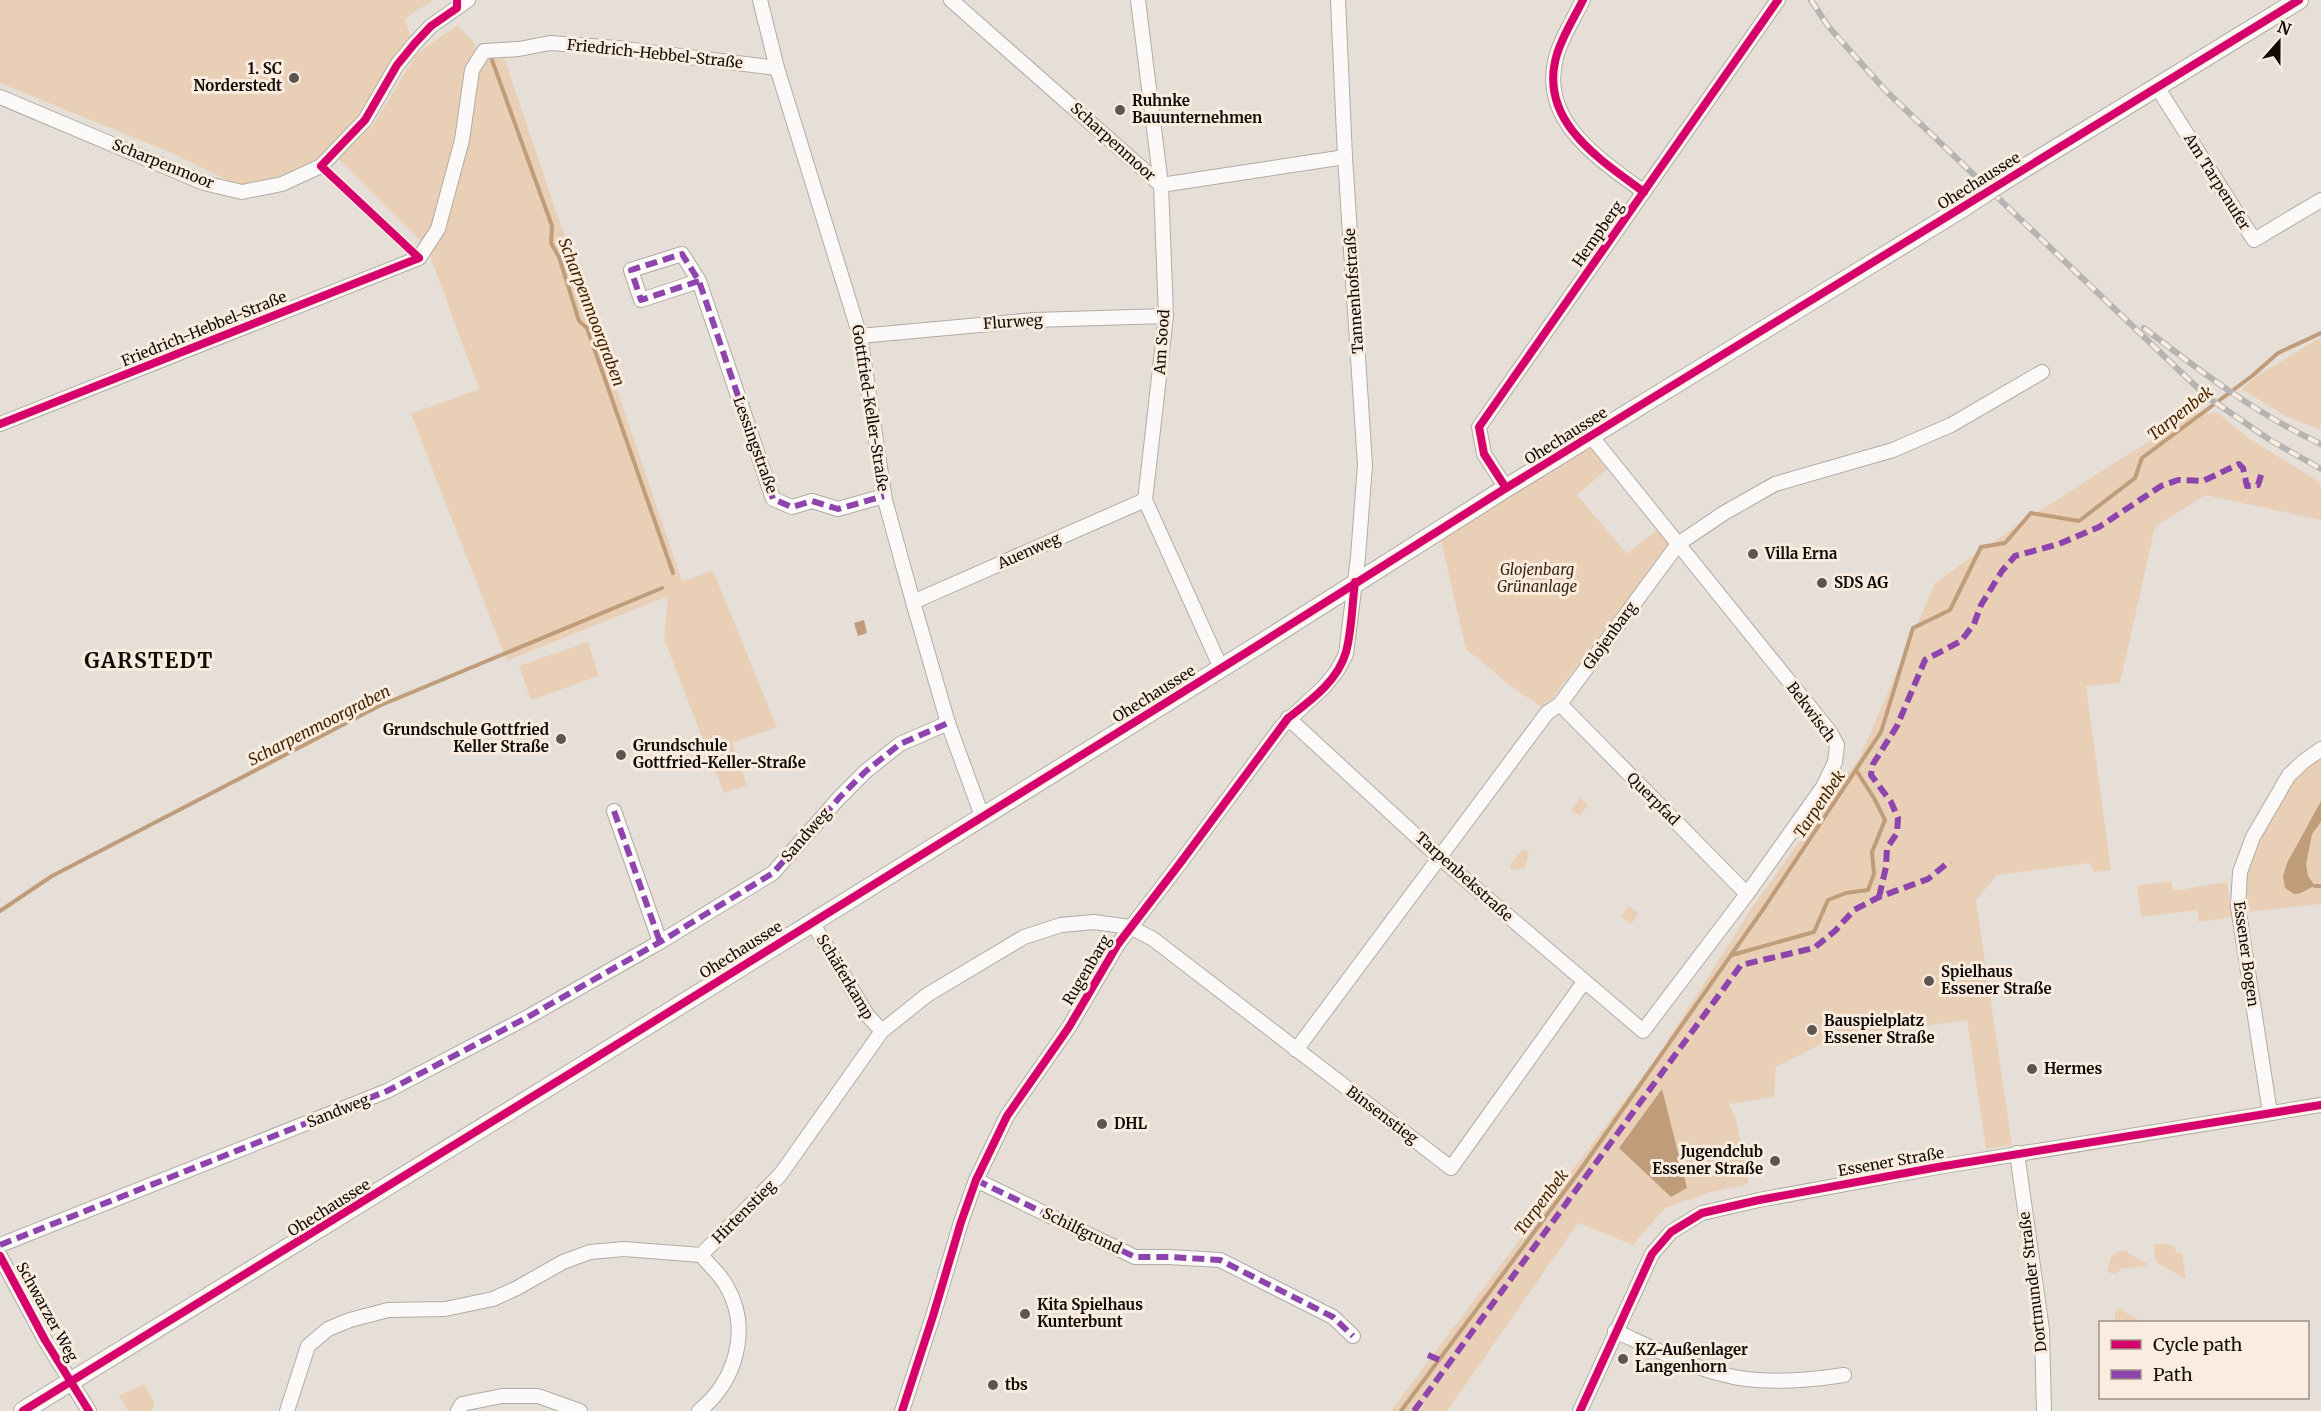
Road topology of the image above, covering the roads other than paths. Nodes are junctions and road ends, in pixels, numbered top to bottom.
1 (468, 0) edge
2 (760, 0) edge
3 (951, 0) edge
4 (1138, 0) edge
5 (1338, 0) edge
6 (1582, 0) edge
7 (1778, 0) edge
8 (2299, 0) edge
9 (777, 68) junction
10 (2157, 87) junction
11 (0, 97) edge
12 (1345, 157) junction
13 (1161, 185) junction
14 (1644, 192) junction
15 (2321, 200) edge
16 (699, 281) junction
17 (1166, 316) junction
18 (860, 336) junction
19 (2042, 372) dead end
20 (0, 424) edge
21 (1591, 436) junction
22 (1506, 488) junction
23 (884, 496) junction
24 (1144, 500) junction
25 (1678, 544) junction
26 (1355, 582) junction
27 (913, 602) junction
28 (1221, 668) junction
29 (1560, 704) junction
30 (1288, 718) junction
31 (948, 723) junction
32 (2321, 749) edge
33 (614, 811) dead end
34 (982, 816) junction
35 (1439, 857) junction
36 (1747, 894) junction
37 (812, 922) junction
38 (1131, 927) junction
39 (660, 942) junction
40 (1584, 982) junction
41 (882, 1031) junction
42 (1643, 1031) joint
43 (1296, 1050) junction
44 (2321, 1105) edge
45 (2270, 1113) junction
46 (2017, 1154) junction
47 (976, 1180) junction
48 (0, 1245) edge
49 (701, 1255) junction
50 (0, 1256) edge
51 (1615, 1331) junction
52 (1353, 1336) dead end
53 (1844, 1375) dead end
54 (71, 1381) junction
55 (22, 1411) edge
56 (89, 1411) edge
57 (287, 1411) edge
58 (458, 1411) edge
59 (580, 1411) edge
60 (699, 1411) edge
61 (902, 1411) edge
62 (1580, 1411) edge
63 (2044, 1411) edge

1 - 11 street, Scharpenmoor
2 - 9 street, Gottfried-Keller-Straße
3 - 13 street, Scharpenmoor
4 - 13 street, Am Sood
5 - 12 street, Tannenhofstraße
6 - 14 street
7 - 14 street, Hempberg
8 - 10 main road, Ohechaussee
9 - 18 street, Gottfried-Keller-Straße
9 - 20 street, Friedrich-Hebbel-Straße
10 - 15 street, Am Tarpenufer
10 - 21 main road, Ohechaussee, bridge
12 - 13 street, Scharpenmoor
12 - 26 street, Tannenhofstraße
13 - 17 street, Am Sood
14 - 22 street, Hempberg
16 - 16 street, Lessingstraße
16 - 23 street, Lessingstraße
17 - 18 street, Flurweg
17 - 24 street, Am Sood
18 - 23 street, Gottfried-Keller-Straße
19 - 25 street, Glojenbarg
21 - 22 main road, Ohechaussee
21 - 25 street, Bekwisch
22 - 26 main road, Ohechaussee
23 - 27 street, Gottfried-Keller-Straße
24 - 27 street, Auenweg
24 - 28 street
25 - 29 street, Glojenbarg
25 - 36 street, Bekwisch
26 - 28 main road, Ohechaussee
26 - 30 street, Rugenbarg
27 - 31 street, Gottfried-Keller-Straße
28 - 34 main road, Ohechaussee
29 - 35 street, Glojenbarg
29 - 36 street, Querpfad
30 - 35 street, Tarpenbekstraße
30 - 38 street, Rugenbarg
31 - 34 street, Gottfried-Keller-Straße
31 - 39 street, Sandweg
32 - 45 street, Essener Bogen
33 - 39 street
34 - 37 main road, Ohechaussee
35 - 40 street, Tarpenbekstraße
35 - 43 street, Glojenbarg
36 - 42 street, Bekwisch
37 - 41 street, Schäferkamp
37 - 54 main road, Ohechaussee
38 - 41 street, Hirtenstieg
38 - 43 street, Binsenstieg
38 - 47 street, Rugenbarg
39 - 48 street, Sandweg
40 - 42 street, Tarpenbekstraße
40 - 43 street, Binsenstieg
41 - 49 street, Hirtenstieg
44 - 45 street, Essener Straße
45 - 46 street, Essener Straße
46 - 51 street, Essener Straße
46 - 63 street, Dortmunder Straße
47 - 52 street, Schilfgrund
47 - 61 street, Rugenbarg
49 - 57 street, Hirtenstieg
49 - 60 street
50 - 54 street, Schwarzer Weg
51 - 53 street
51 - 62 street, Essener Straße
54 - 55 main road, Ohechaussee
54 - 56 street, Schwarzer Weg
58 - 59 street

